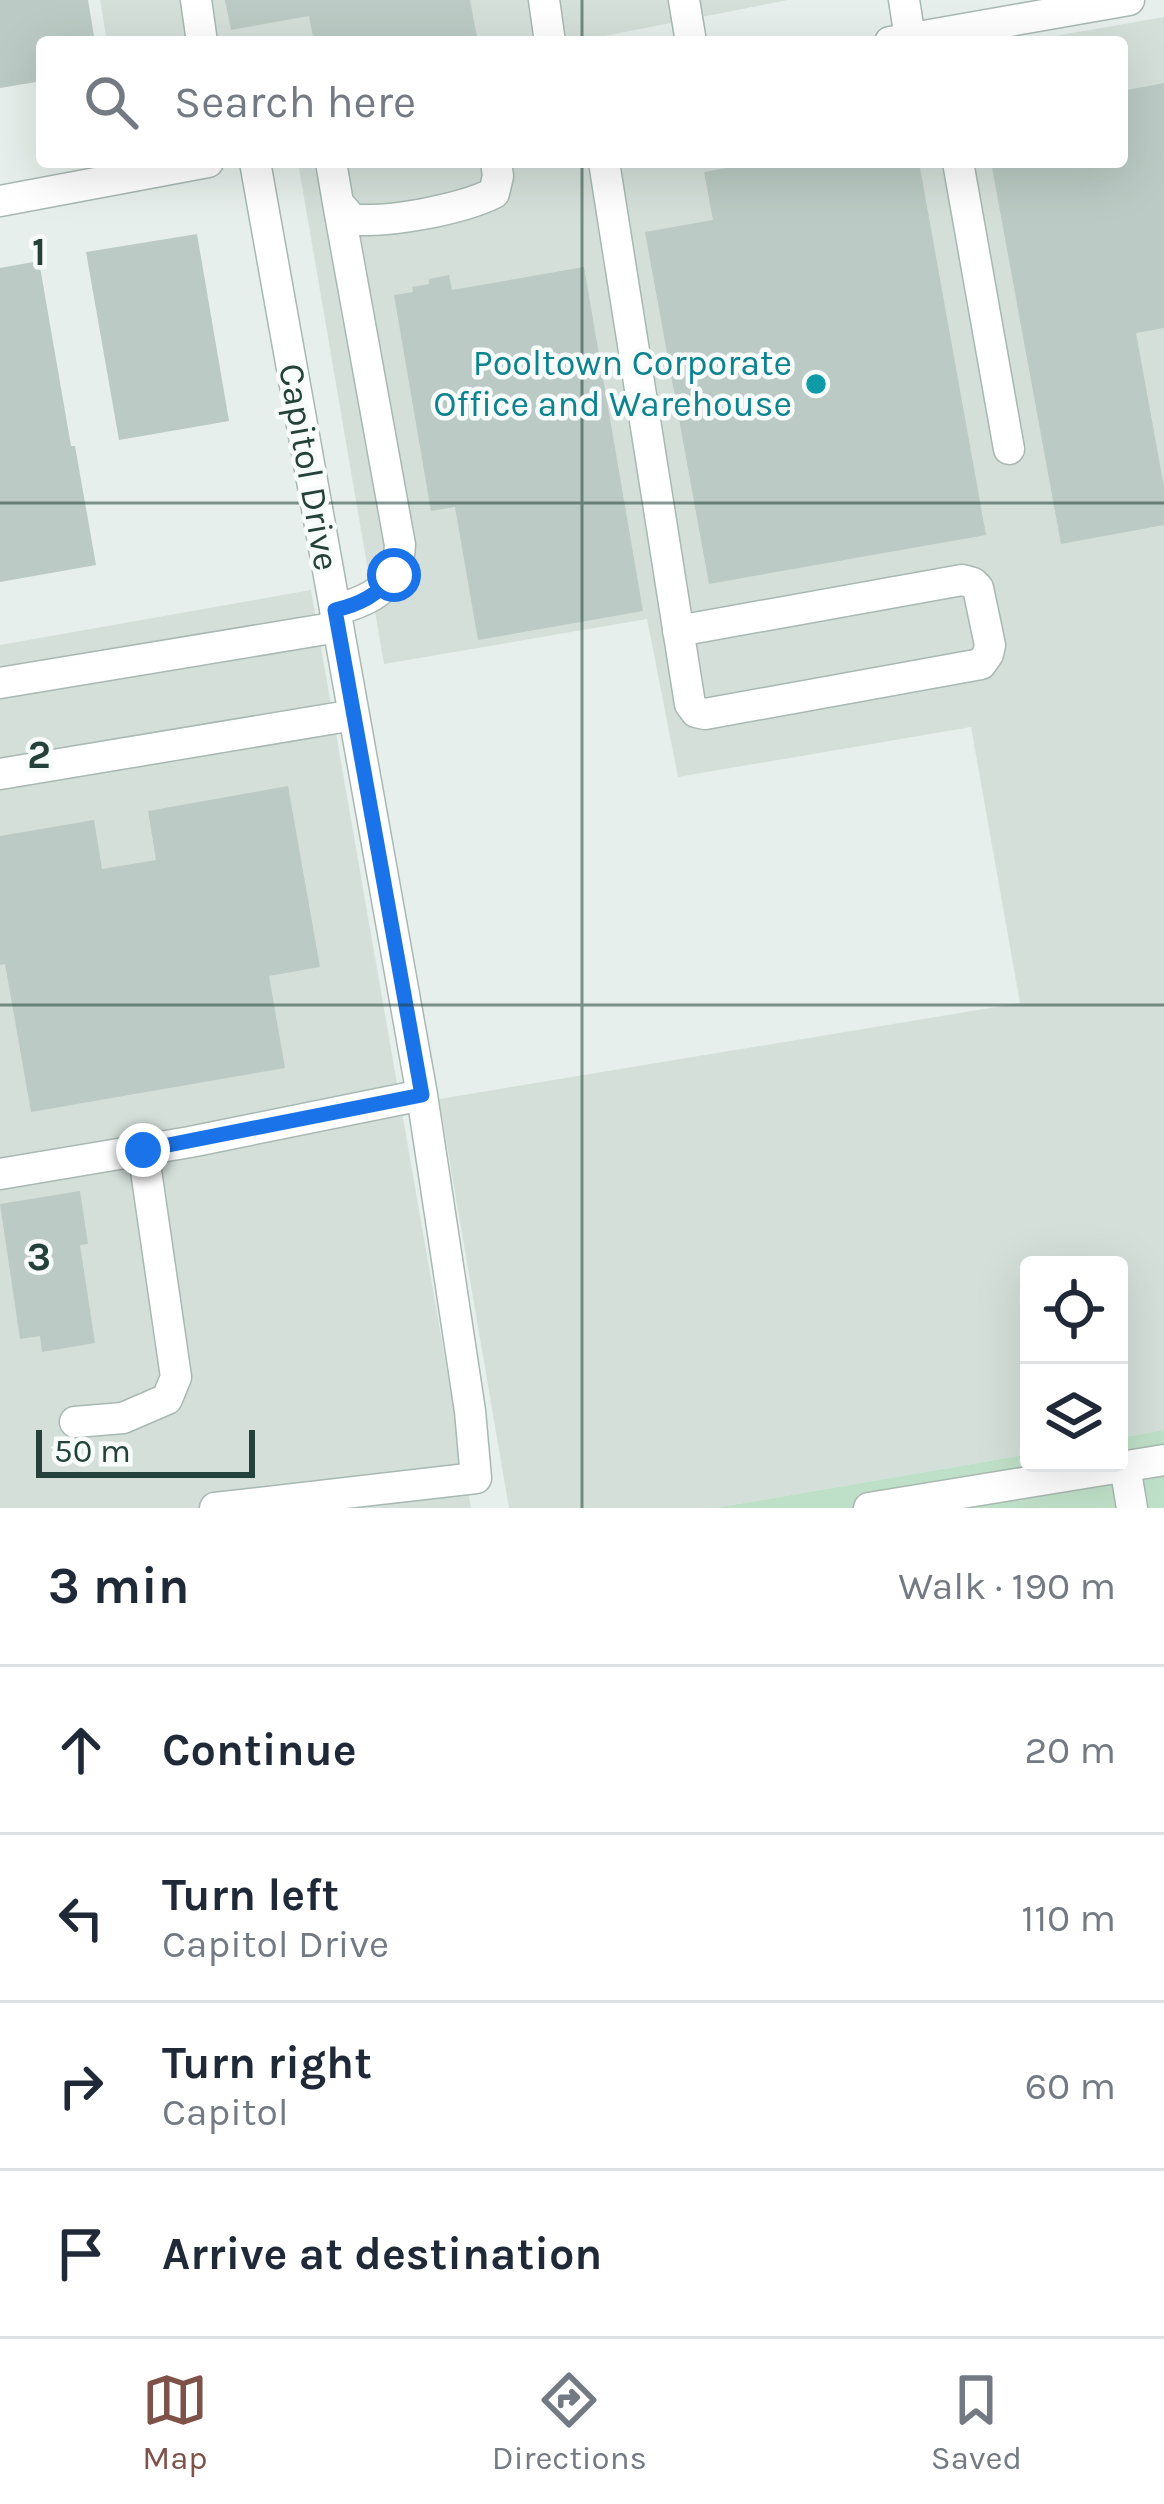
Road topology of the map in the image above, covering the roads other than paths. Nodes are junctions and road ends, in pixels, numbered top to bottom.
1 (196, 0) edge
2 (544, 0) edge
3 (684, 0) edge
4 (904, 0) edge
5 (1129, 0) edge
6 (990, 12) edge
7 (201, 36) edge
8 (549, 36) edge
9 (690, 36) edge
10 (917, 36) edge
11 (926, 36) edge
12 (175, 168) edge
13 (256, 168) edge
14 (332, 168) edge
15 (497, 168) edge
16 (605, 168) edge
17 (959, 168) edge
18 (0, 200) edge
19 (338, 203) junction
20 (1009, 449) dead end
21 (336, 618) junction
22 (678, 631) junction
23 (0, 683) edge
24 (353, 715) junction
25 (0, 774) edge
26 (422, 1095) junction
27 (143, 1150) junction
28 (0, 1174) edge
29 (75, 1423) dead end
30 (1164, 1460) edge
31 (1128, 1466) edge
32 (1088, 1472) edge
33 (1126, 1472) edge
34 (215, 1508) edge
35 (869, 1508) edge
36 (1132, 1508) edge

1 - 7 street
2 - 8 street
3 - 9 street
4 - 10 street
5 - 6 street
6 - 11 street
12 - 18 street
13 - 21 street, Capitol Drive
14 - 19 street
15 - 19 street
16 - 22 street
17 - 20 street
19 - 21 street
21 - 23 street
21 - 24 street, Capitol Drive
22 - 22 street
24 - 25 street
24 - 26 street, Capitol Drive
26 - 27 street
26 - 34 street, Capitol Drive
27 - 28 street
27 - 29 street
30 - 31 street
32 - 35 street
33 - 36 street

